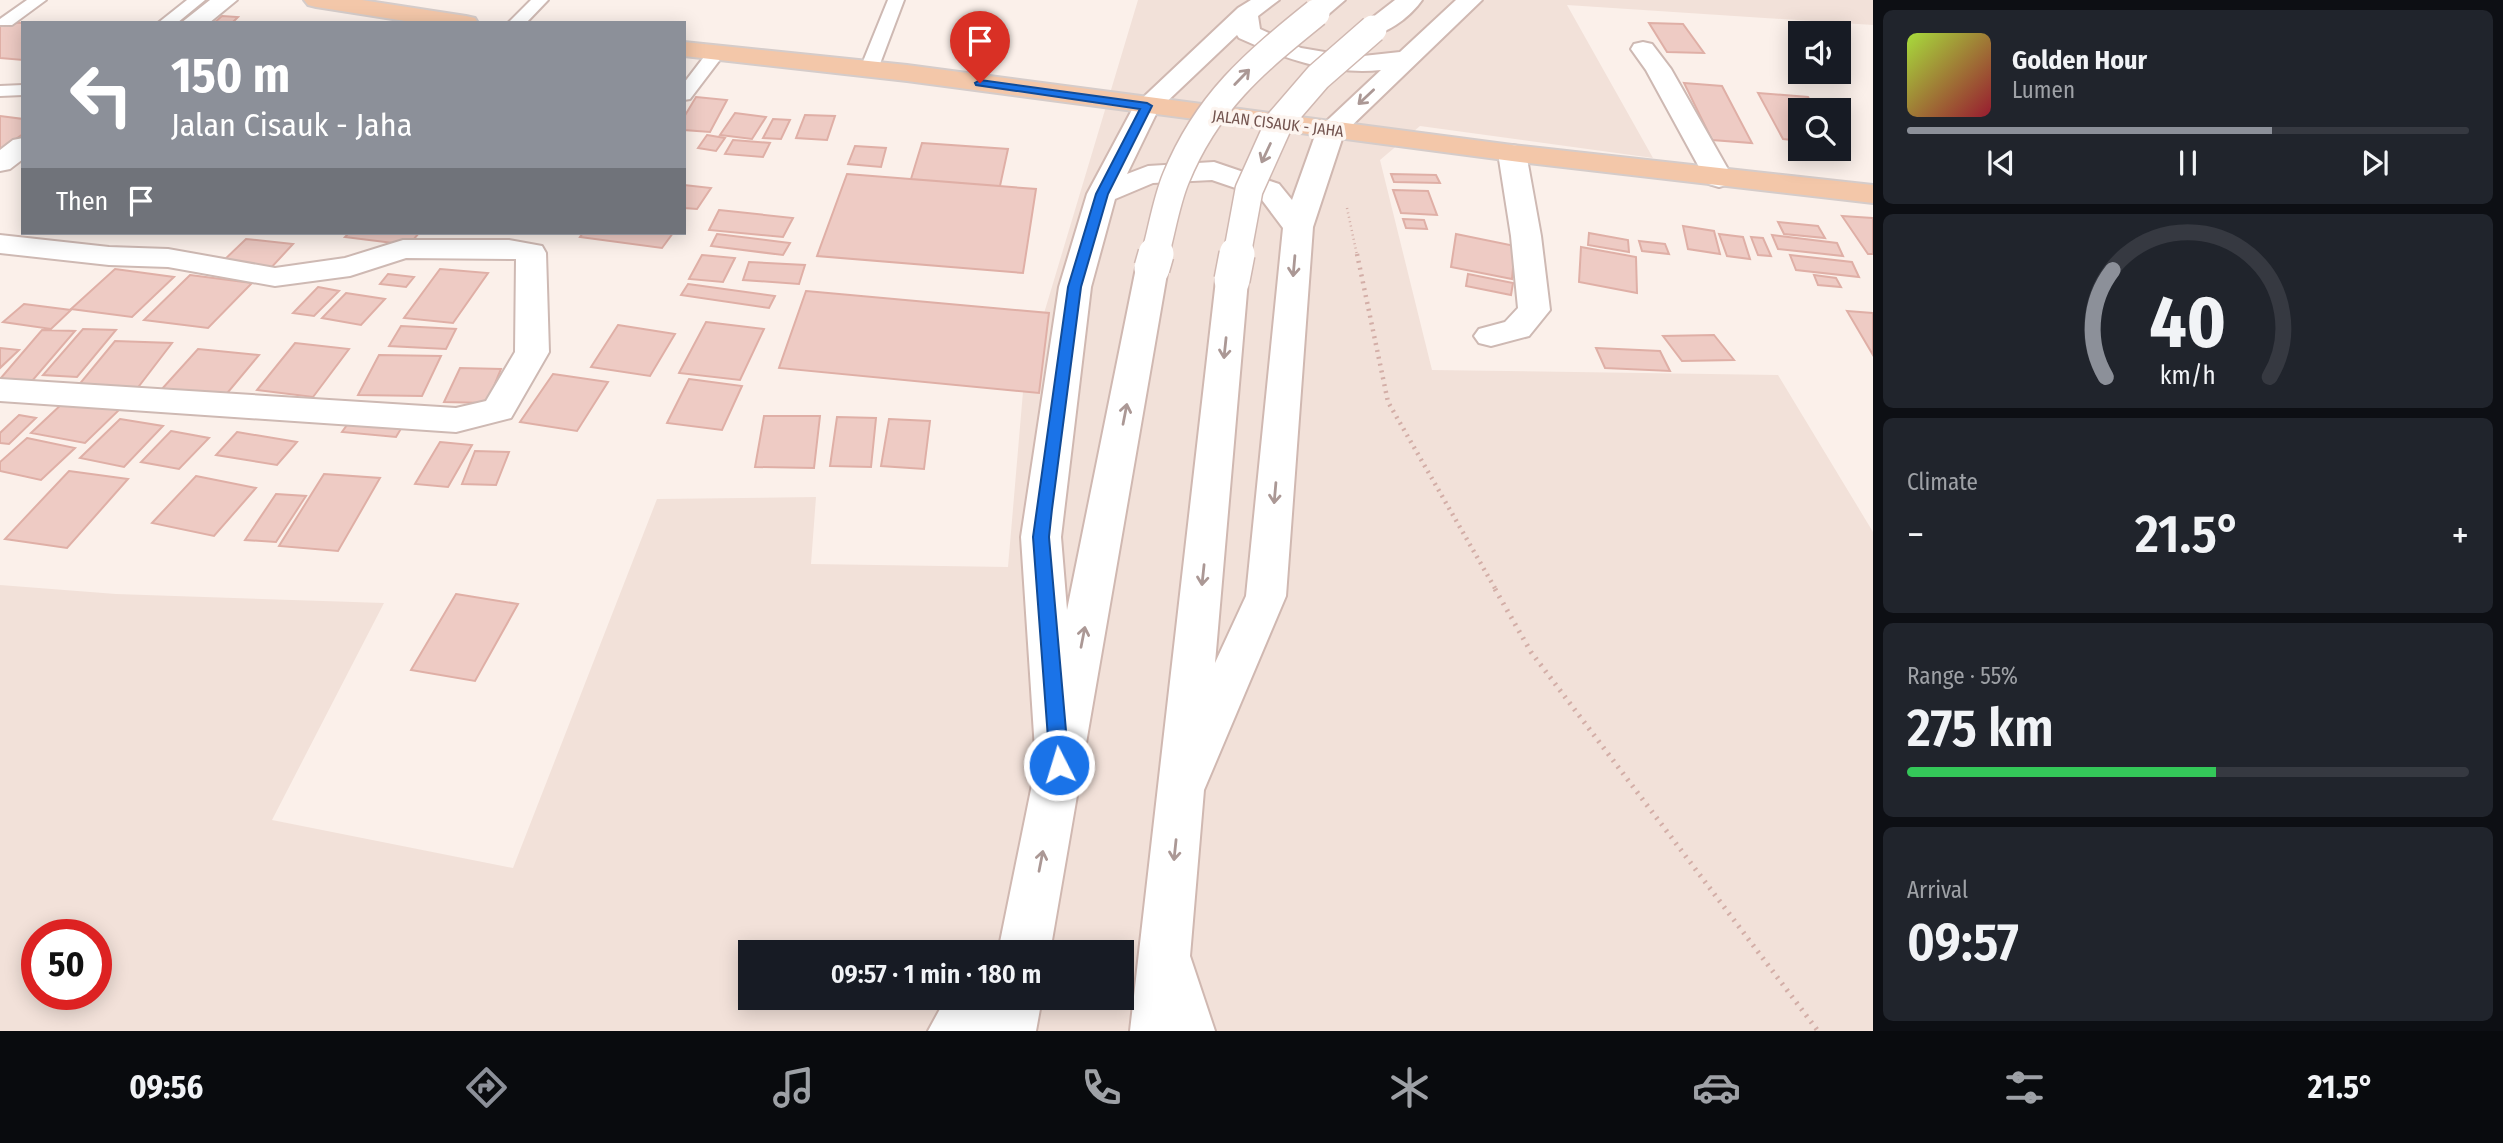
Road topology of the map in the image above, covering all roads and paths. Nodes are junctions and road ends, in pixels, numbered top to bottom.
1 (38, 0) edge
2 (197, 0) edge
3 (225, 0) edge
4 (316, 0) edge
5 (540, 0) edge
6 (896, 0) edge
7 (1410, 0) edge
8 (1470, 0) edge
9 (1325, 6) edge
10 (1257, 7) edge
11 (169, 21) edge
12 (196, 21) edge
13 (453, 21) edge
14 (518, 21) edge
15 (6, 22) dead end
16 (1643, 49) dead end
17 (686, 50) edge
18 (716, 53) junction
19 (1407, 59) junction
20 (869, 69) junction
21 (21, 90) edge
22 (0, 91) edge
23 (686, 92) edge
24 (1147, 106) junction
25 (1331, 130) junction
26 (21, 147) edge
27 (1512, 153) junction
28 (0, 163) edge
29 (1718, 178) junction
30 (1102, 194) junction
31 (1873, 194) edge
32 (1298, 227) junction
33 (0, 244) edge
34 (1491, 336) dead end
35 (0, 390) edge
36 (1059, 765) junction
37 (1182, 788) junction
38 (1021, 940) edge
39 (1165, 950) junction
40 (969, 1010) edge
41 (1013, 1010) edge
42 (956, 1031) edge
43 (1009, 1031) edge
44 (1157, 1031) edge
45 (1188, 1031) edge
46 (1818, 1031) edge

1 - 15 lane
2 - 11 lane
3 - 12 main road
4 - 13 main road
5 - 14 lane
6 - 20 lane
7 -> 37 main road, bridge
8 - 19 main road
36 -> 9 main road, bridge
10 - 19 main road
10 - 24 main road
16 - 29 main road
17 - 18 main road, JALAN CISAUK - JAHA
18 - 20 main road, JALAN CISAUK - JAHA
18 - 23 lane
19 -> 25 main road
20 - 24 main road, JALAN CISAUK - JAHA
21 - 22 lane
24 - 25 main road, JALAN CISAUK - JAHA
24 - 30 main road
25 - 27 main road, JALAN CISAUK - JAHA
25 - 32 main road
25 - 46 path
26 - 28 main road
27 - 29 main road, JALAN CISAUK - JAHA
27 - 34 main road
29 - 31 main road, JALAN CISAUK - JAHA
30 - 32 main road
30 - 36 main road
32 -> 37 main road
33 - 35 main road
38 -> 36 main road
37 -> 39 main road
39 - 44 main road
39 - 45 main road
40 - 42 main road
41 - 43 main road

